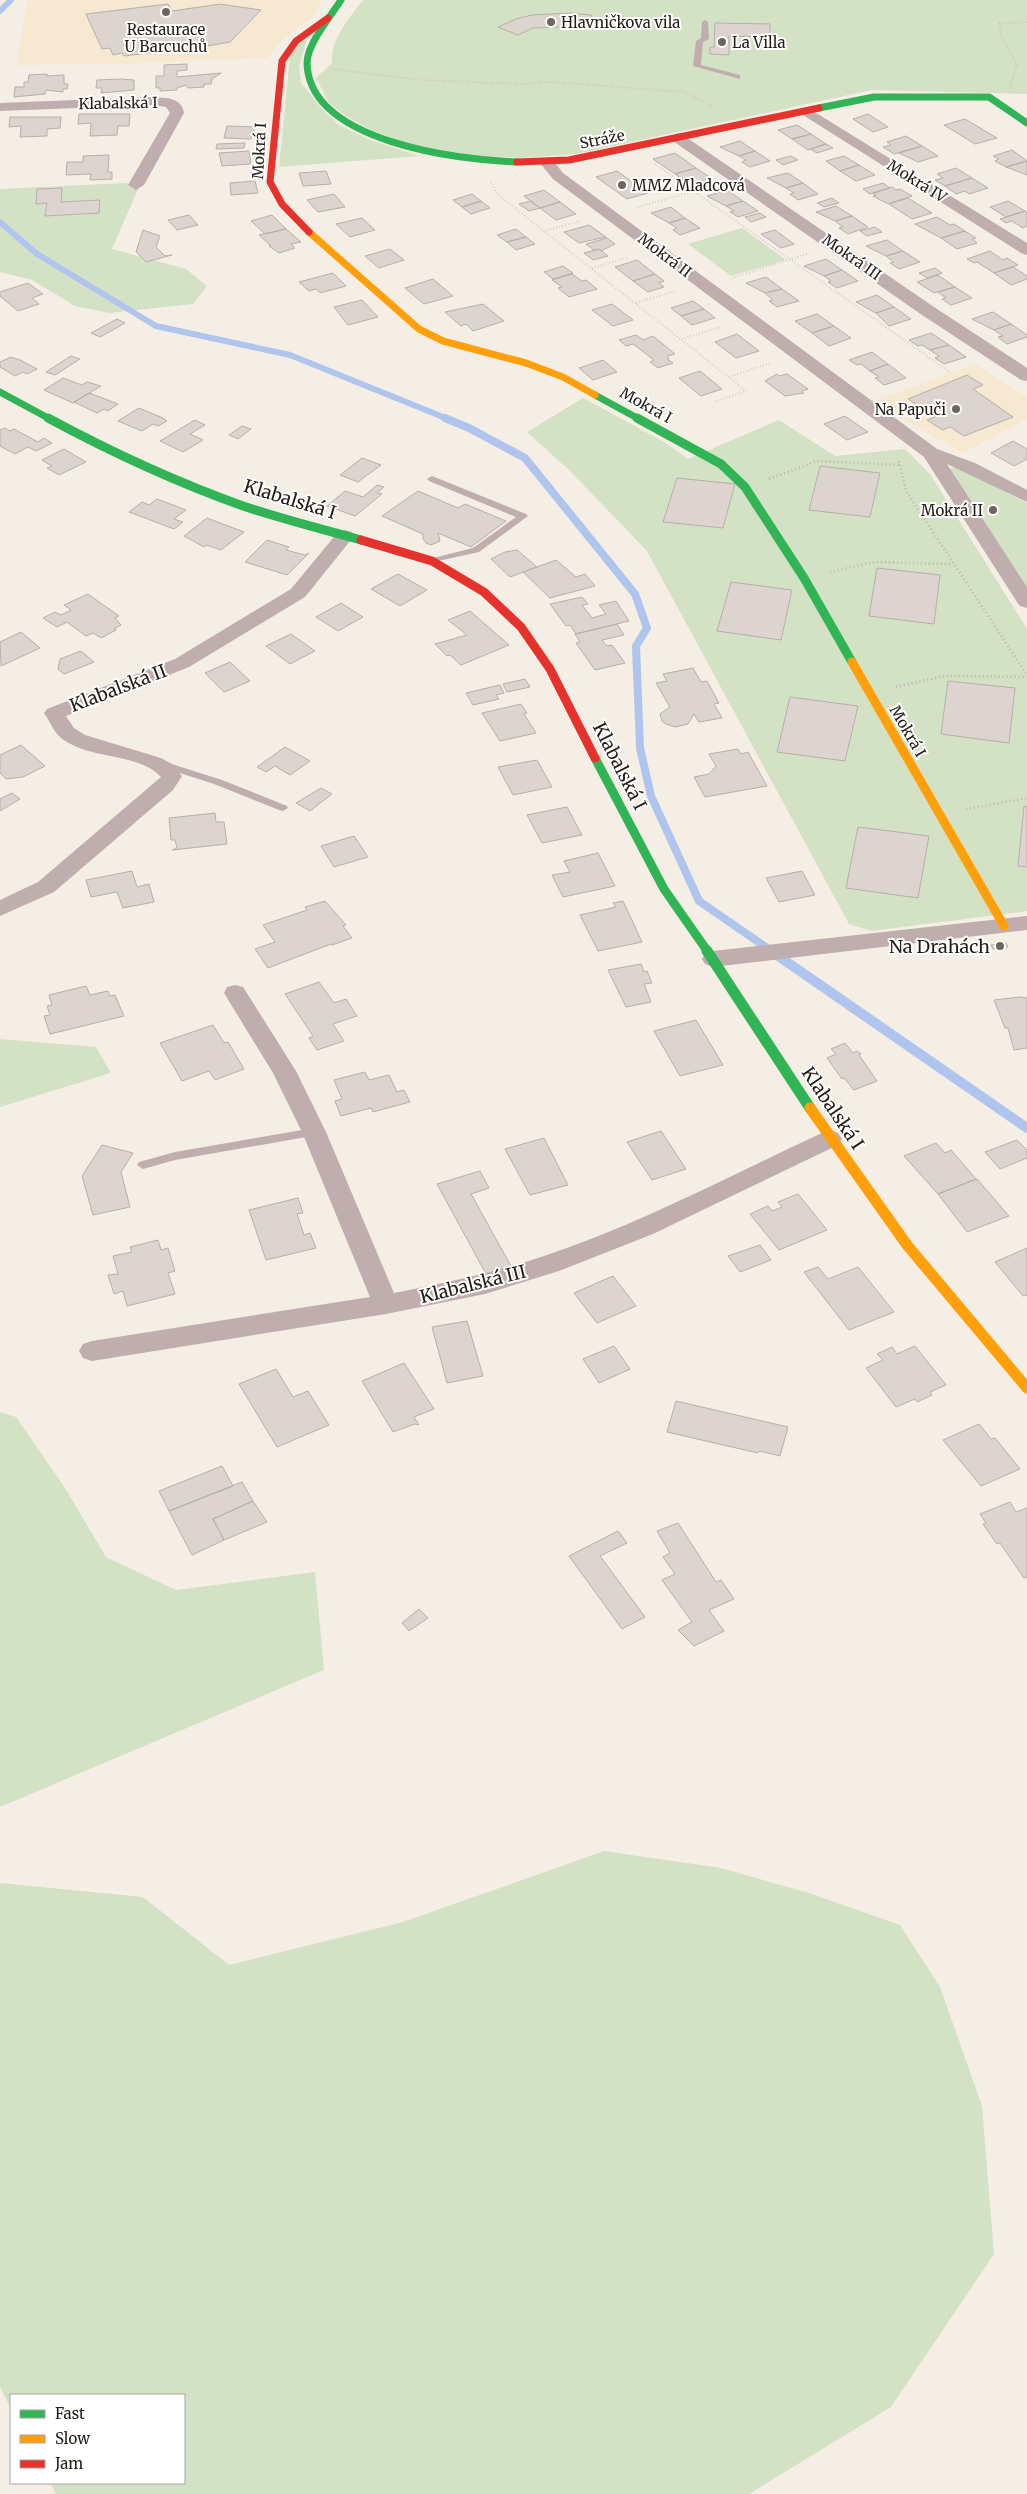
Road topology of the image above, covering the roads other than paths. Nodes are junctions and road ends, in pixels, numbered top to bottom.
1 (341, 0) edge
2 (328, 18) junction
3 (705, 22) dead end
4 (736, 77) dead end
5 (0, 107) edge
6 (808, 112) junction
7 (1027, 123) edge
8 (678, 138) junction
9 (547, 162) junction
10 (136, 185) dead end
11 (1027, 250) edge
12 (1027, 376) edge
13 (0, 392) edge
14 (931, 453) junction
15 (432, 479) dead end
16 (1027, 497) edge
17 (345, 536) junction
18 (432, 561) junction
19 (1027, 602) edge
20 (162, 764) junction
21 (283, 808) dead end
22 (0, 909) edge
23 (1027, 923) edge
24 (1004, 926) junction
25 (713, 959) junction
26 (236, 993) dead end
27 (314, 1132) junction
28 (830, 1139) junction
29 (143, 1165) dead end
30 (386, 1304) junction
31 (92, 1351) dead end
32 (1027, 1388) edge

1 - 2 street
2 - 9 street, Stráže
2 - 24 street, Mokrá I
3 - 4 lane
5 - 10 street, Klabalská I
6 - 7 street, Stráže
6 - 8 street, Stráže
6 - 11 street, Mokrá IV
8 - 9 street, Stráže
8 - 12 street, Mokrá III
9 - 14 street, Mokrá II
13 - 17 street, Klabalská I
14 - 16 street, Mokrá II
14 - 19 street, Mokrá II
15 - 18 lane
17 - 18 street, Klabalská I
17 - 20 street, Klabalská II
18 - 25 street, Klabalská I
20 - 21 lane
20 - 22 street
23 - 24 street
24 - 25 street
25 - 28 street, Klabalská I
26 - 27 street
27 - 29 lane
27 - 30 street
28 - 30 street, Klabalská III
28 - 32 street, Klabalská I
30 - 31 street, Klabalská III

